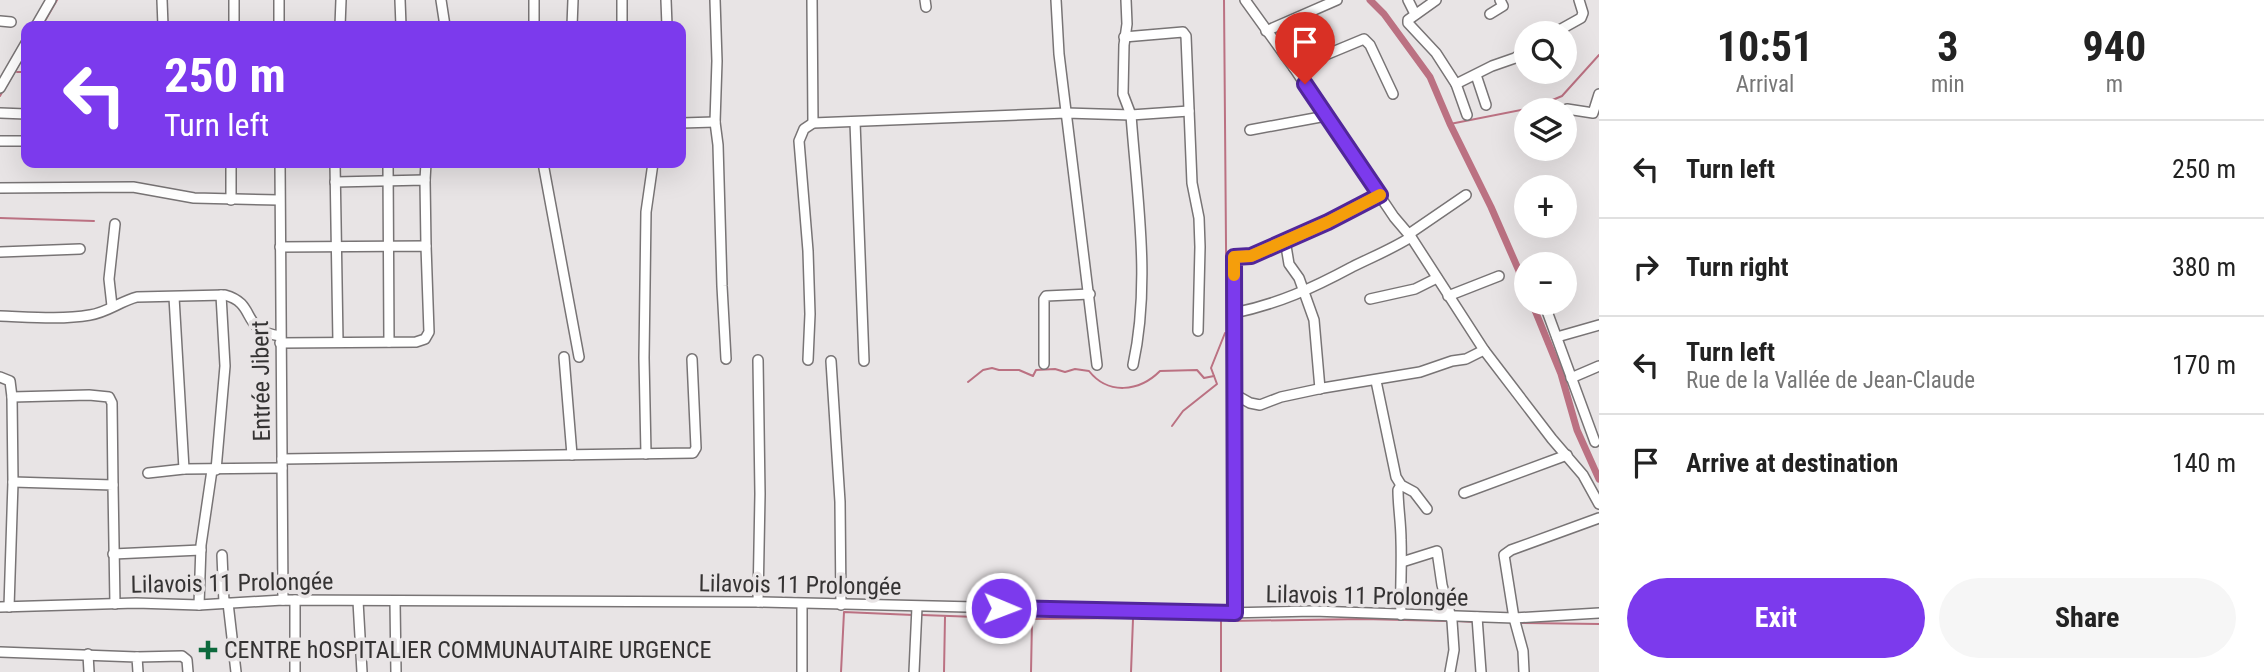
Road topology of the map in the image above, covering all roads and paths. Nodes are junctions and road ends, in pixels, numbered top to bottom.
1 (51, 0) edge
2 (162, 0) edge
3 (234, 0) edge
4 (279, 0) edge
5 (341, 0) edge
6 (400, 0) edge
7 (441, 0) edge
8 (534, 0) edge
9 (573, 0) edge
10 (622, 0) edge
11 (666, 0) edge
12 (715, 0) edge
13 (812, 0) edge
14 (1056, 0) edge
15 (1126, 0) edge
16 (1245, 0) edge
17 (1408, 0) edge
18 (1436, 0) edge
19 (1500, 0) edge
20 (1579, 0) edge
21 (1337, 1) edge
22 (1415, 14) junction
23 (1490, 14) dead end
24 (39, 21) edge
25 (163, 21) edge
26 (234, 21) edge
27 (279, 21) edge
28 (340, 21) edge
29 (401, 21) edge
30 (444, 21) edge
31 (534, 21) edge
32 (572, 21) edge
33 (622, 21) edge
34 (667, 21) edge
35 (1576, 21) edge
36 (0, 22) edge
37 (11, 22) dead end
38 (1266, 31) junction
39 (1124, 37) junction
40 (21, 54) edge
41 (1514, 58) edge
42 (1294, 68) junction
43 (1476, 75) junction
44 (1456, 84) junction
45 (0, 88) edge
46 (1393, 94) dead end
47 (1599, 94) edge
48 (1486, 105) dead end
49 (1189, 111) junction
50 (1577, 111) edge
51 (1066, 113) junction
52 (0, 114) edge
53 (21, 114) edge
54 (1467, 114) dead end
55 (1131, 115) junction
56 (1326, 116) junction
57 (715, 122) junction
58 (855, 122) junction
59 (686, 123) edge
60 (813, 123) junction
61 (1250, 130) dead end
62 (0, 141) edge
63 (21, 141) edge
64 (231, 168) edge
65 (280, 168) edge
66 (335, 168) edge
67 (388, 168) edge
68 (426, 168) edge
69 (544, 168) edge
70 (652, 168) edge
71 (425, 180) junction
72 (388, 181) junction
73 (335, 182) junction
74 (0, 188) edge
75 (1380, 195) junction
76 (1466, 195) dead end
77 (231, 200) junction
78 (279, 200) junction
79 (115, 224) dead end
80 (1410, 235) junction
81 (1285, 240) junction
82 (388, 246) junction
83 (426, 246) junction
84 (280, 247) junction
85 (337, 247) junction
86 (80, 249) dead end
87 (0, 252) edge
88 (1499, 276) dead end
89 (1437, 278) junction
90 (1302, 291) junction
91 (1090, 294) junction
92 (222, 295) junction
93 (1448, 296) junction
94 (174, 297) junction
95 (1370, 299) dead end
96 (112, 306) junction
97 (1234, 313) junction
98 (1549, 315) edge
99 (0, 316) edge
100 (1599, 325) edge
101 (1198, 331) dead end
102 (1557, 337) junction
103 (280, 340) junction
104 (338, 342) junction
105 (389, 342) junction
106 (1484, 349) junction
107 (564, 357) dead end
108 (579, 357) dead end
109 (692, 359) dead end
110 (726, 359) dead end
111 (758, 360) dead end
112 (808, 360) dead end
113 (831, 361) dead end
114 (864, 361) dead end
115 (1044, 364) dead end
116 (1097, 365) dead end
117 (1133, 365) dead end
118 (1599, 366) edge
119 (0, 377) edge
120 (1571, 378) junction
121 (1376, 381) junction
122 (1320, 389) junction
123 (1234, 394) junction
124 (12, 397) junction
125 (1595, 442) dead end
126 (646, 454) junction
127 (572, 455) junction
128 (1567, 455) junction
129 (282, 463) junction
130 (184, 470) junction
131 (214, 470) junction
132 (149, 473) dead end
133 (13, 482) junction
134 (113, 485) junction
135 (1401, 485) junction
136 (1464, 493) dead end
137 (1599, 504) edge
138 (1427, 509) dead end
139 (1599, 518) edge
140 (201, 550) junction
141 (5, 553) edge
142 (113, 554) junction
143 (222, 555) dead end
144 (1402, 562) junction
145 (283, 600) junction
146 (295, 600) junction
147 (358, 601) junction
148 (395, 601) junction
149 (758, 602) junction
150 (226, 603) junction
151 (115, 604) junction
152 (802, 604) junction
153 (199, 605) junction
154 (841, 605) junction
155 (4, 607) edge
156 (917, 607) junction
157 (1235, 613) junction
158 (1599, 613) edge
159 (1401, 615) junction
160 (1451, 616) junction
161 (1476, 617) junction
162 (1514, 618) junction
163 (0, 653) edge
164 (88, 654) junction
165 (137, 657) junction
166 (89, 672) edge
167 (138, 672) edge
168 (188, 672) edge
169 (236, 672) edge
170 (295, 672) edge
171 (362, 672) edge
172 (396, 672) edge
173 (802, 672) edge
174 (914, 672) edge
175 (1450, 672) edge
176 (1481, 672) edge
177 (1524, 672) edge

1 - 24 street
2 - 25 street
3 - 26 street
4 - 27 street
5 - 28 street
6 - 29 street
7 - 30 street
8 - 31 street
9 - 32 street
10 - 33 street
11 - 34 street
12 - 57 street
13 - 60 street
14 - 51 street
15 - 39 street
16 - 38 street
17 - 22 street
18 - 22 street
19 - 23 street
20 - 35 street
21 - 38 street
22 - 44 street
36 - 37 street
38 - 42 street
39 - 49 street
39 - 55 street
40 - 45 street
41 - 43 street
42 - 46 street
42 - 56 street
43 - 44 street
43 - 48 street
44 - 54 street
47 - 50 street
49 - 55 street
49 - 101 street
51 - 55 street
51 - 58 street
51 - 91 street
52 - 53 street
55 - 117 street
56 - 61 street
56 - 75 street
57 - 59 street
57 - 110 street
58 - 60 street
58 - 114 street
60 - 112 street
62 - 63 street
64 - 77 street
65 - 78 street, Entrée Jibert
66 - 73 street
67 - 72 street
68 - 71 street
69 - 108 street
70 - 126 street
71 - 72 street
71 - 83 street
72 - 73 street
72 - 82 street
73 - 85 street
74 - 77 street
75 - 80 street
75 - 81 street
76 - 80 street
77 - 78 street
78 - 84 street, Entrée Jibert
79 - 96 street
80 - 89 street
80 - 90 street
81 - 90 street
81 - 97 street
82 - 83 street
82 - 85 street
82 - 105 street
83 - 105 street
84 - 85 street
84 - 103 street, Entrée Jibert
85 - 104 street
86 - 87 street
88 - 93 street
89 - 93 street
89 - 95 street
90 - 97 street
90 - 122 street
91 - 115 street
91 - 116 street
92 - 94 street
92 - 103 street
92 - 131 street
93 - 106 street
94 - 96 street
94 - 130 street
96 - 99 street
97 - 123 street
98 - 102 street
100 - 102 street
102 - 120 street
103 - 104 street
103 - 129 street, Entrée Jibert
104 - 105 street
106 - 121 street
106 - 128 street
107 - 127 street
109 - 126 street
111 - 149 street
113 - 154 street
118 - 120 street
119 - 124 street
120 - 125 street
121 - 122 street
121 - 135 street
122 - 123 street
123 - 157 street
124 - 133 street
124 - 134 street
126 - 127 street
127 - 129 street
128 - 136 street
128 - 137 street
129 - 131 street
129 - 145 street, Entrée Jibert
130 - 131 street
130 - 132 street
131 - 140 street
133 - 134 street
133 - 141 street
134 - 142 street
135 - 138 street
135 - 144 street
139 - 162 street
140 - 142 street
140 - 153 street
141 - 155 street
142 - 151 street
143 - 150 street
144 - 159 street
144 - 160 street
145 - 146 street, Lilavois 11 Prolongée
145 - 150 street, Lilavois 11 Prolongée
146 - 147 street, Lilavois 11 Prolongée
146 - 170 street
147 - 148 street, Lilavois 11 Prolongée
147 - 171 street
148 - 149 street, Lilavois 11 Prolongée
148 - 172 street
149 - 152 street, Lilavois 11 Prolongée
150 - 153 street, Lilavois 11 Prolongée
150 - 169 street
151 - 153 street, Lilavois 11 Prolongée
151 - 155 street, Lilavois 11 Prolongée
152 - 154 street, Lilavois 11 Prolongée
152 - 173 street
154 - 156 street, Lilavois 11 Prolongée
156 - 157 street, Lilavois 11 Prolongée
156 - 174 street
157 - 159 street, Lilavois 11 Prolongée
158 - 162 street, Lilavois 11 Prolongée
159 - 160 street, Lilavois 11 Prolongée
160 - 161 street, Lilavois 11 Prolongée
160 - 175 street
161 - 162 street, Lilavois 11 Prolongée
161 - 176 street
162 - 177 street
163 - 164 street
164 - 165 street
164 - 166 street
165 - 167 street
165 - 168 street

